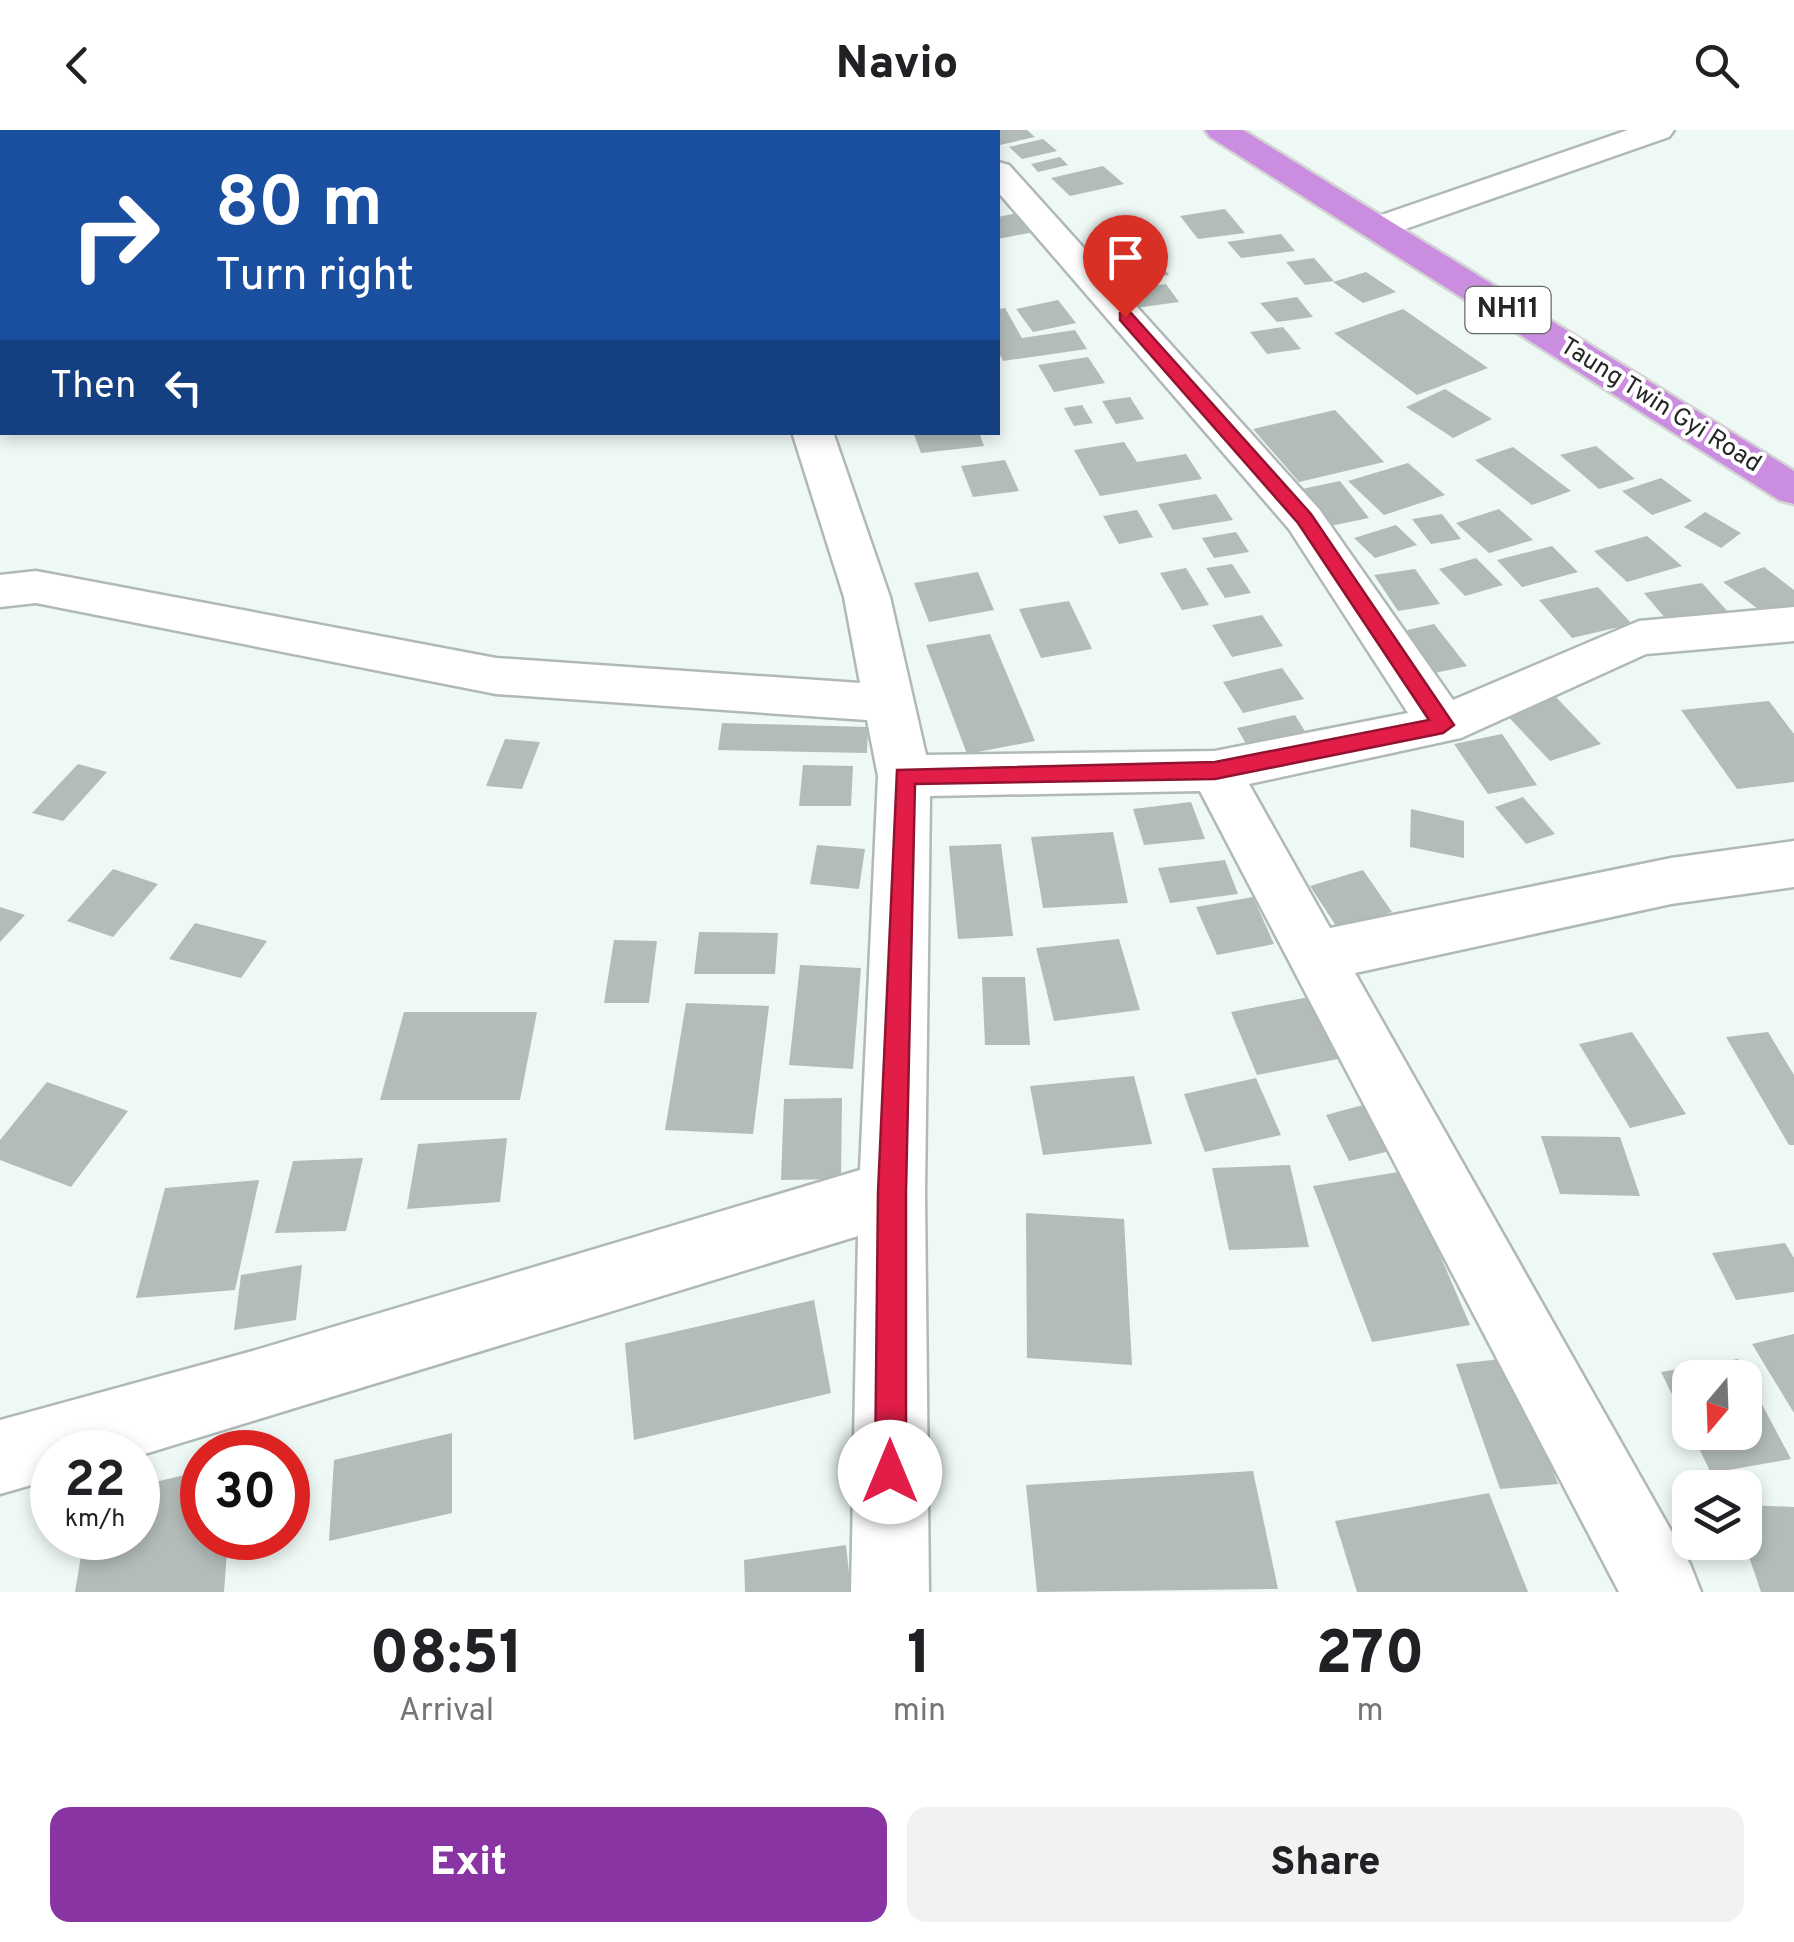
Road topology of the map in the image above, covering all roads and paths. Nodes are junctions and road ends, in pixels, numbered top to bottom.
1 (1221, 130) edge
2 (1658, 130) edge
3 (1000, 174) edge
4 (1376, 228) junction
5 (813, 435) edge
6 (1794, 490) edge
7 (0, 591) edge
8 (1794, 624) edge
9 (888, 703) junction
10 (1443, 725) junction
11 (1215, 771) junction
12 (904, 776) junction
13 (1794, 864) edge
14 (1316, 956) junction
15 (892, 1192) junction
16 (0, 1457) edge
17 (890, 1592) edge
18 (1662, 1592) edge

1 - 4 highway, Taung Twin Gyi Road / NH11
2 - 4 street
3 - 10 street
4 - 6 highway, Taung Twin Gyi Road / NH11
5 - 9 street
7 - 9 street
8 - 10 street
9 - 12 street
10 - 11 street
11 - 12 street
11 - 14 street
12 - 15 street
13 - 14 street
14 - 18 street
15 - 16 street
15 - 17 street

